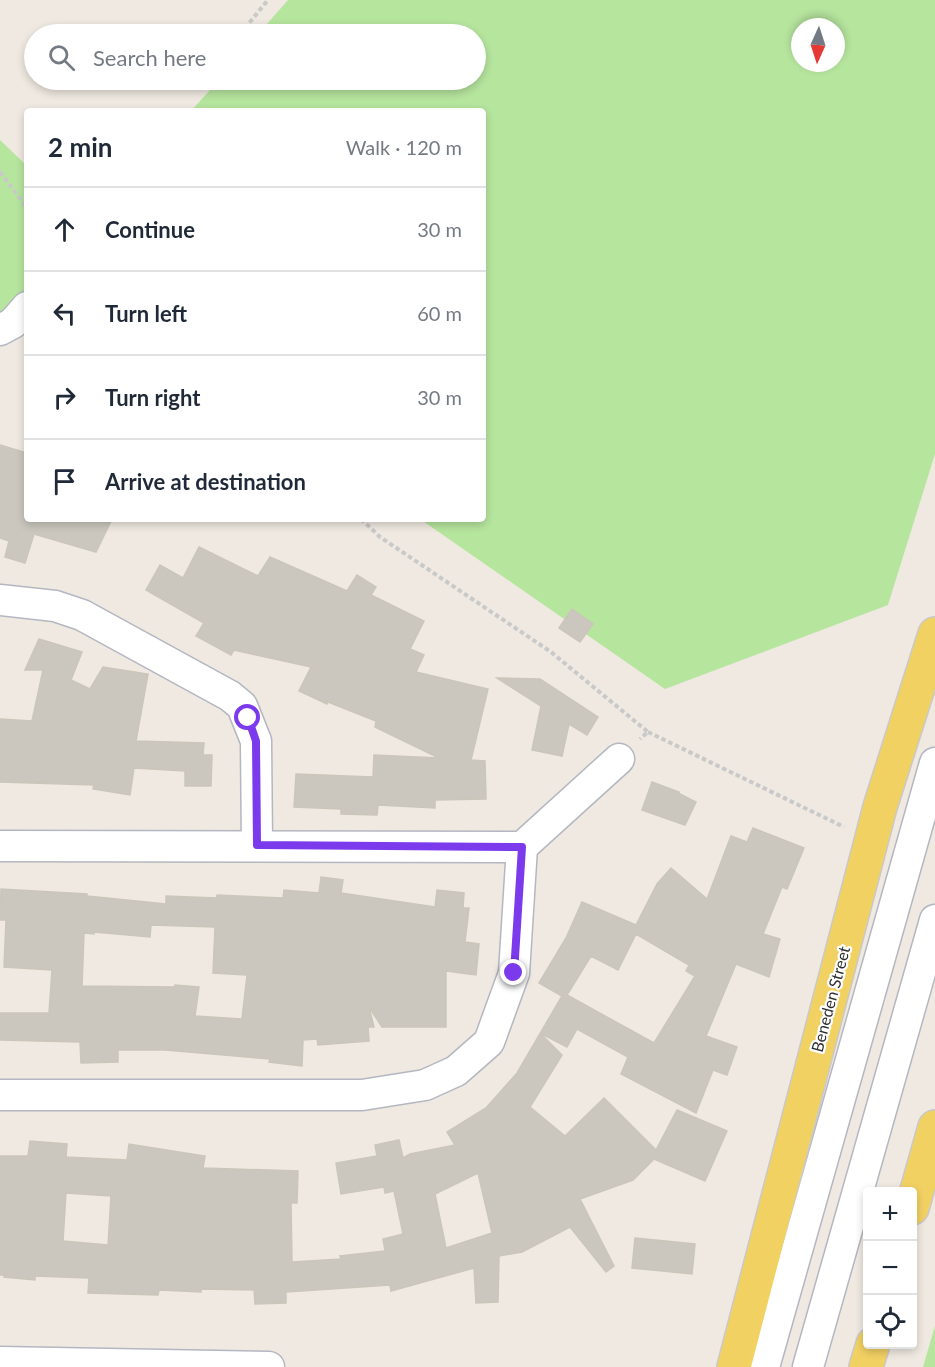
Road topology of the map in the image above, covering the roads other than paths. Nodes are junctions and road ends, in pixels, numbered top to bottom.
1 (24, 310) edge
2 (0, 330) edge
3 (0, 600) edge
4 (935, 634) edge
5 (620, 759) road end
6 (935, 763) edge
7 (257, 845) junction
8 (0, 846) edge
9 (522, 847) junction
10 (935, 920) edge
11 (0, 1095) edge
12 (935, 1127) edge
13 (917, 1190) edge
14 (871, 1349) edge
15 (0, 1362) edge
16 (269, 1367) edge
17 (734, 1367) edge
18 (764, 1367) edge
19 (808, 1367) edge
20 (866, 1367) edge

1 - 2 street
3 - 7 street
4 - 17 main road, Beneden Street
5 - 9 street
6 - 18 street
7 - 8 street
7 - 9 street
9 - 11 street
10 - 19 street
12 - 13 main road
14 - 20 main road
15 - 16 street

